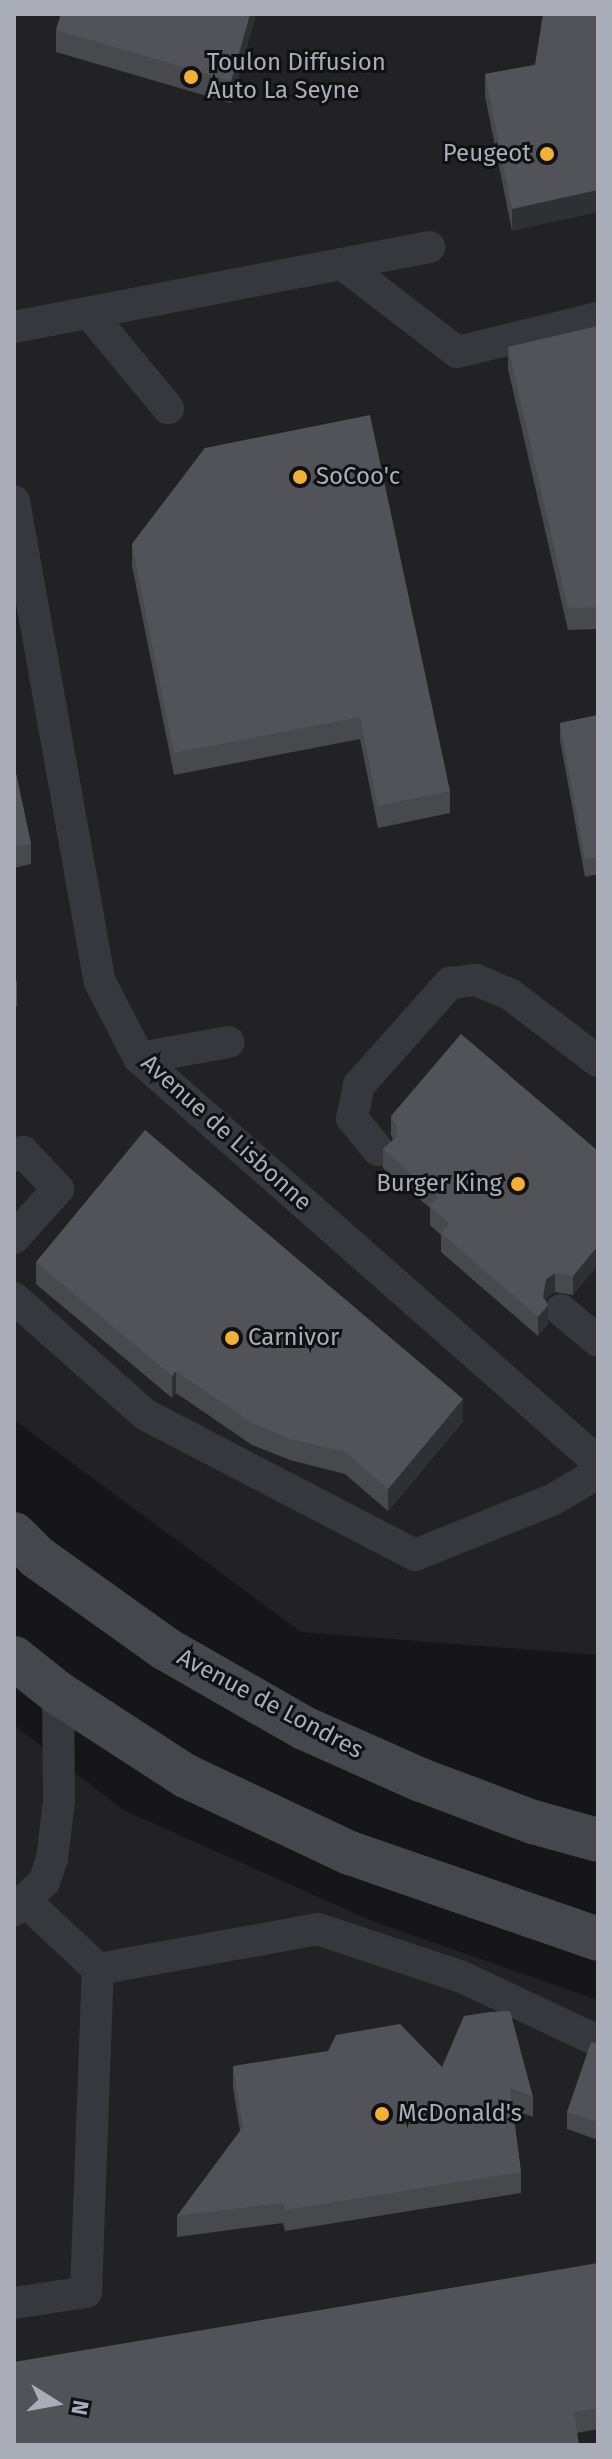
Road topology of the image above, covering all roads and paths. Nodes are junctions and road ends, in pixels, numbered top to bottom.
1 (429, 247) dead end
2 (345, 266) junction
3 (91, 315) junction
4 (598, 318) edge
5 (14, 327) edge
6 (168, 408) dead end
7 (14, 501) edge
8 (28, 654) edge
9 (229, 1042) dead end
10 (139, 1058) junction
11 (598, 1061) edge
12 (378, 1150) dead end
13 (14, 1156) edge
14 (14, 1238) edge
15 (14, 1298) edge
16 (561, 1310) dead end
17 (598, 1341) edge
18 (598, 1462) edge
19 (598, 1473) edge
20 (14, 1534) edge
21 (14, 1658) edge
22 (58, 1693) junction
23 (598, 1840) edge
24 (19, 1906) edge
25 (598, 1939) edge
26 (98, 1969) junction
27 (598, 2041) edge
28 (14, 2303) edge

1 - 2 lane
2 - 3 lane
2 - 4 lane
3 - 5 lane
3 - 6 lane
7 - 8 lane, Avenue de Lisbonne
8 - 10 lane, Avenue de Lisbonne
9 - 10 lane
10 - 18 lane, Avenue de Lisbonne
11 - 12 lane
13 - 14 lane
15 - 19 lane
16 - 17 lane
20 - 23 main road, Avenue de Londres
21 - 22 main road
22 - 24 lane
22 - 25 main road
24 - 26 lane
26 - 27 lane
26 - 28 lane

